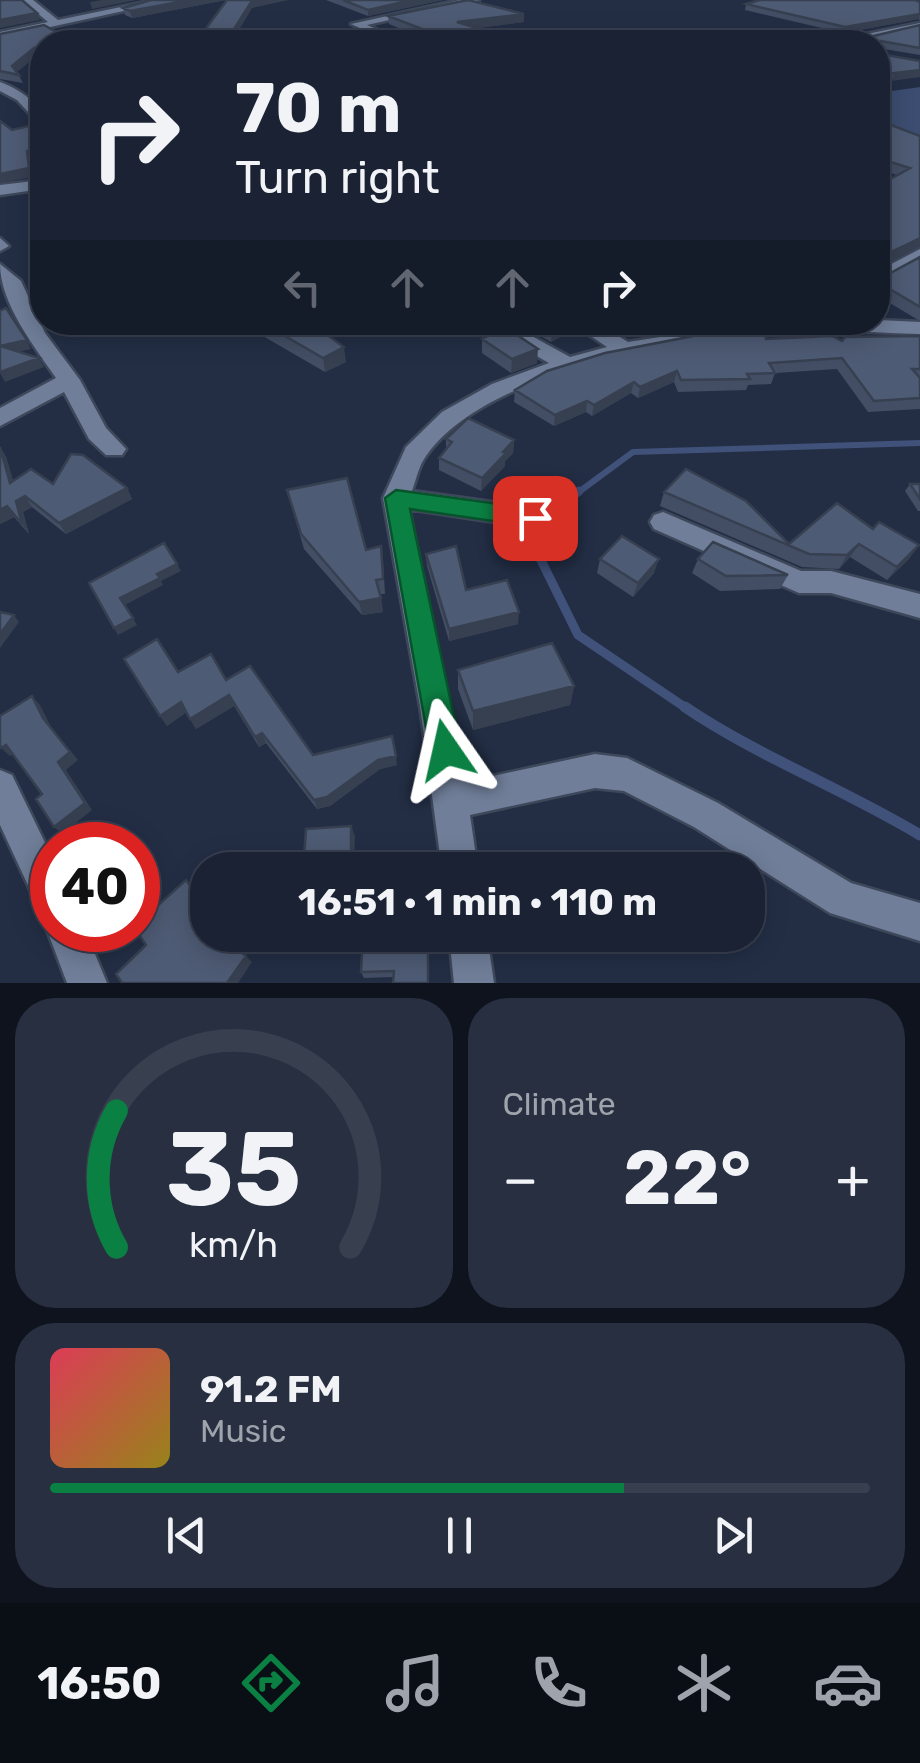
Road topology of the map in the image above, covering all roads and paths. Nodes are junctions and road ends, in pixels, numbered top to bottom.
1 (27, 0) edge
2 (169, 0) edge
3 (476, 2) edge
4 (138, 3) edge
5 (56, 24) junction
6 (920, 26) edge
7 (370, 30) edge
8 (890, 32) edge
9 (0, 34) edge
10 (0, 86) edge
11 (30, 108) edge
12 (30, 187) edge
13 (0, 190) edge
14 (920, 254) edge
15 (0, 269) edge
16 (890, 270) edge
17 (30, 323) edge
18 (890, 327) edge
19 (920, 328) edge
20 (36, 335) edge
21 (514, 335) edge
22 (601, 335) edge
23 (708, 335) edge
24 (621, 347) junction
25 (569, 365) junction
26 (69, 380) junction
27 (0, 418) edge
28 (114, 449) dead end
29 (396, 498) junction
30 (535, 518) dead end
31 (662, 522) dead end
32 (920, 606) edge
33 (0, 787) edge
34 (452, 802) junction
35 (30, 850) edge
36 (458, 852) edge
37 (920, 922) edge
38 (75, 952) edge
39 (470, 952) edge
40 (87, 983) edge
41 (474, 983) edge

1 - 5 street
2 - 4 street
3 - 7 street
4 - 5 street
5 - 9 street
6 - 8 street
10 - 11 street
12 - 13 street
14 - 16 street
15 - 17 street
18 - 19 street
20 - 26 street
21 - 25 street
22 - 24 street
23 - 24 street
24 - 25 street
25 - 29 street
26 - 27 street
26 - 28 street
29 - 30 street
29 - 34 street
31 - 32 street
33 - 35 street
34 - 36 street
34 - 37 street
38 - 40 street
39 - 41 street

